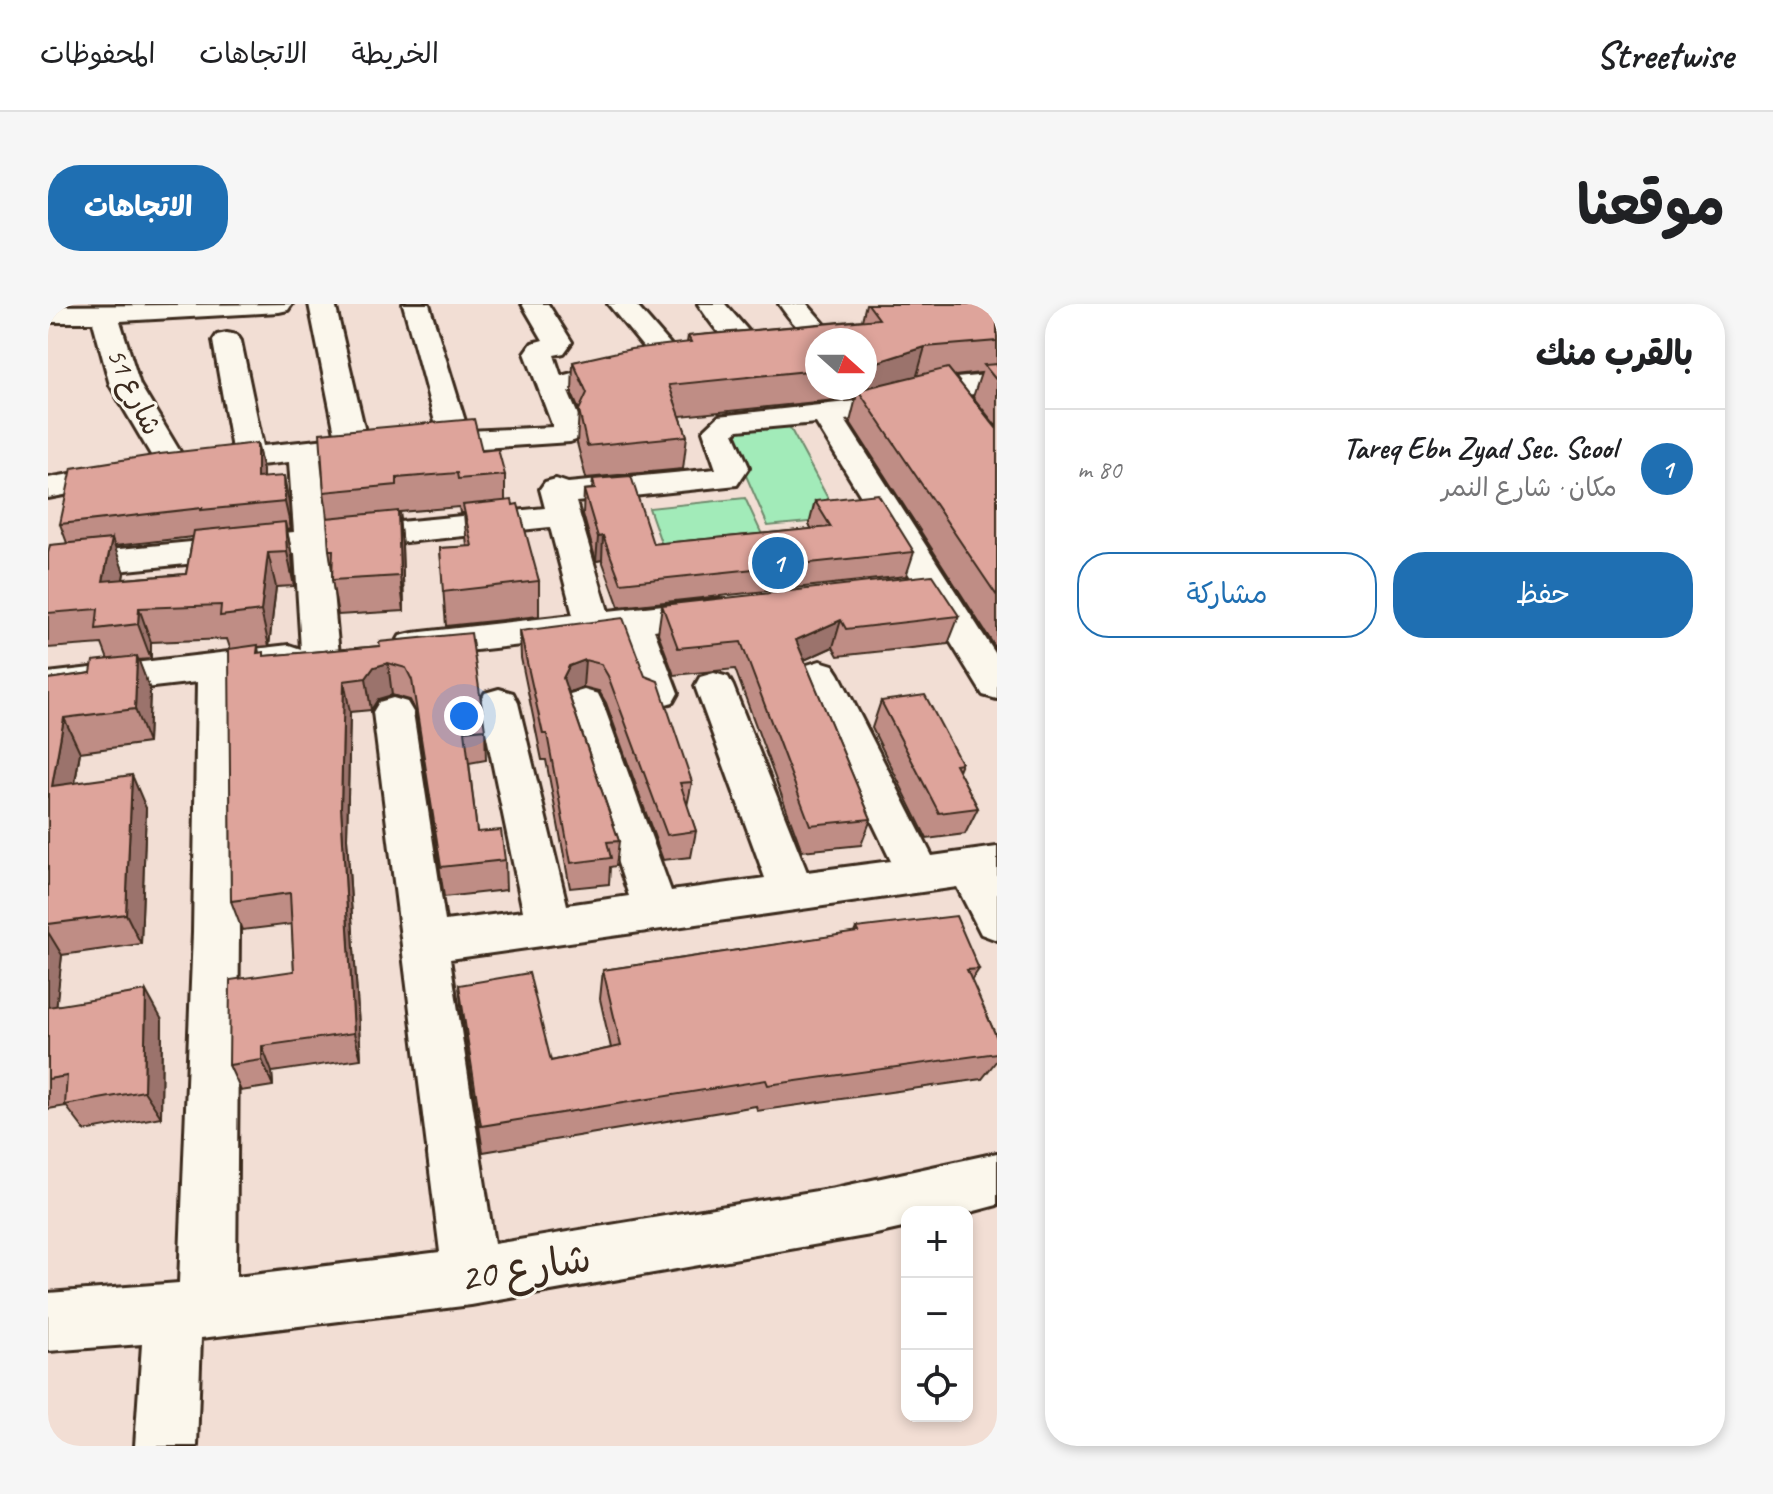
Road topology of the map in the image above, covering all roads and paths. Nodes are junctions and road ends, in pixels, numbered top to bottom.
1 (279, 304) edge
2 (322, 304) edge
3 (416, 304) edge
4 (535, 304) edge
5 (621, 304) edge
6 (711, 304) edge
7 (792, 304) edge
8 (48, 314) edge
9 (104, 314) junction
10 (845, 323) edge
11 (779, 335) junction
12 (227, 341) dead end
13 (667, 358) junction
14 (997, 383) edge
15 (551, 387) junction
16 (825, 413) junction
17 (542, 437) junction
18 (455, 440) junction
19 (353, 446) junction
20 (304, 450) junction
21 (249, 455) junction
22 (172, 465) junction
23 (48, 488) edge
24 (561, 505) junction
25 (311, 541) junction
26 (48, 567) edge
27 (936, 586) junction
28 (890, 592) edge
29 (754, 607) edge
30 (632, 620) junction
31 (594, 625) junction
32 (350, 652) junction
33 (216, 667) junction
34 (820, 674) dead end
35 (48, 686) edge
36 (714, 686) dead end
37 (997, 686) edge
38 (659, 693) edge
39 (499, 703) dead end
40 (584, 704) dead end
41 (393, 712) dead end
42 (983, 866) edge
43 (919, 874) junction
44 (792, 892) junction
45 (656, 911) junction
46 (997, 921) edge
47 (549, 926) junction
48 (425, 943) junction
49 (997, 1179) edge
50 (471, 1277) junction
51 (190, 1313) junction
52 (48, 1322) edge
53 (166, 1446) edge

1 - 9 street
2 - 19 street
3 - 18 street
4 - 15 street
5 - 13 street
6 - 11 street
7 - 11 street
8 - 9 street
9 - 22 street, شارع 51
10 - 11 street
11 - 13 street
12 - 21 street
13 - 15 street
14 - 16 street
15 - 17 street
16 - 24 street
16 - 27 street
17 - 18 street
17 - 24 street
18 - 19 street
19 - 20 street
20 - 21 street
20 - 25 street
21 - 22 street
22 - 23 street
24 - 25 street
24 - 31 street
25 - 26 street
25 - 32 street
27 - 28 street
27 - 37 street
29 - 30 street
30 - 31 street
30 - 38 street
31 - 32 street
32 - 33 street
33 - 35 street
33 - 51 street
34 - 43 street
36 - 44 street
39 - 47 street
40 - 45 street
41 - 48 street
42 - 43 street
42 - 46 street
43 - 44 street
44 - 45 street
45 - 47 street
47 - 48 street
48 - 50 street
49 - 50 street, شارع 20
50 - 51 street, شارع 20
51 - 52 street, شارع 20
51 - 53 street

